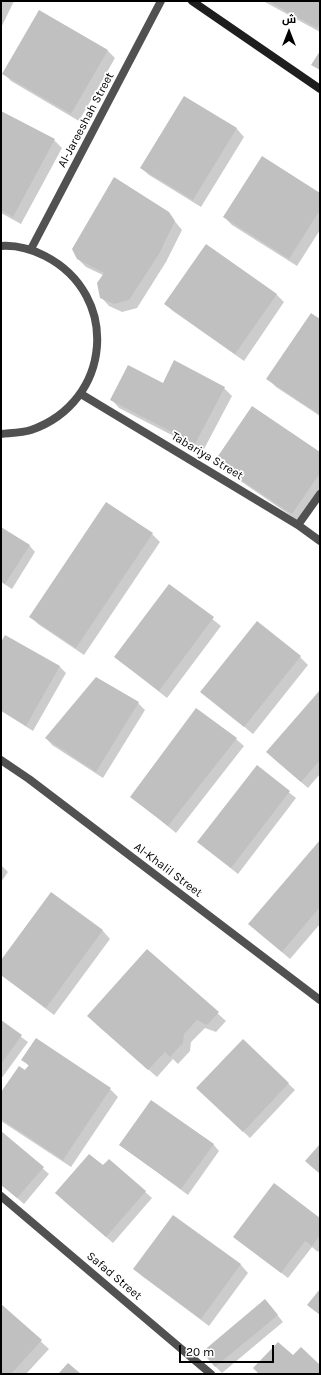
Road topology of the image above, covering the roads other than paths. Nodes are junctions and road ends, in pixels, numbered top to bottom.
1 (161, 1) edge
2 (192, 1) edge
3 (320, 89) edge
4 (1, 246) edge
5 (31, 249) junction
6 (81, 394) junction
7 (1, 434) edge
8 (320, 494) edge
9 (298, 525) junction
10 (320, 541) edge
11 (1, 760) edge
12 (320, 1000) edge
13 (1, 1196) edge
14 (211, 1374) edge

1 - 5 street, Al-Jareeshah Street
2 - 3 street
4 - 5 street
5 - 6 street
6 - 7 street
6 - 9 street, Tabariya Street
8 - 9 street
9 - 10 street, Tabariya Street
11 - 12 street, Al-Khalil Street
13 - 14 street, Safad Street

